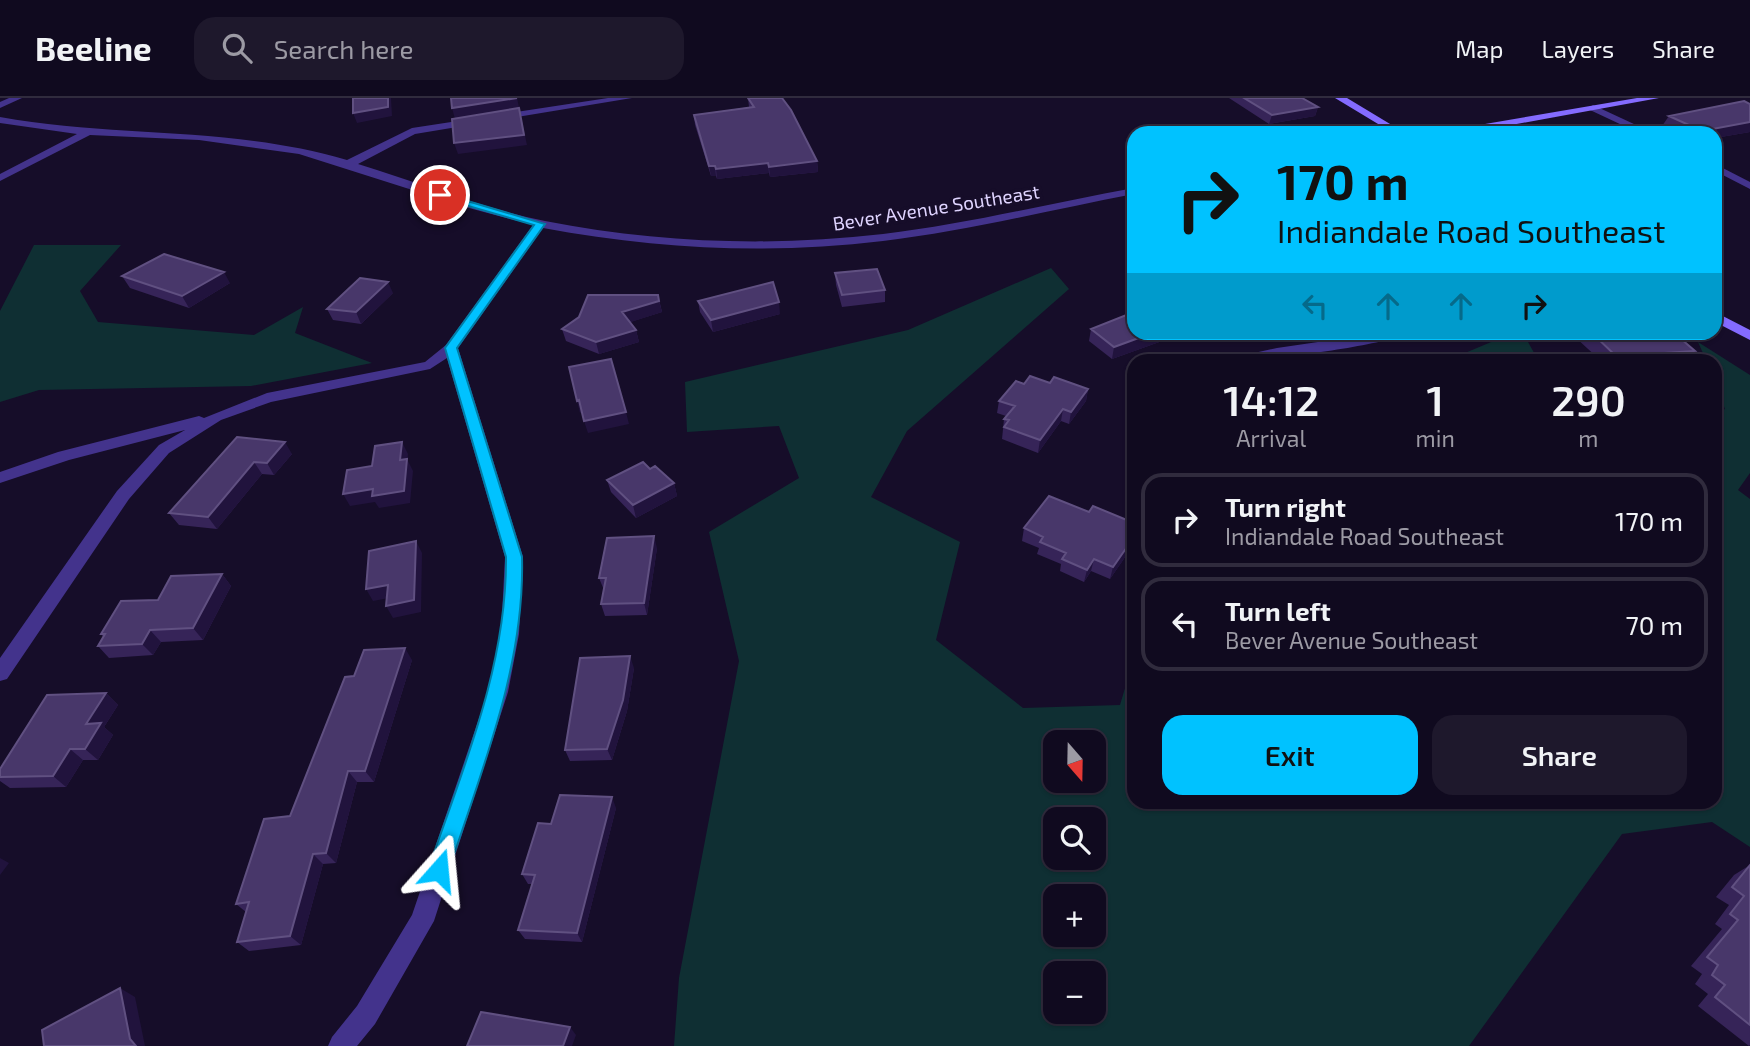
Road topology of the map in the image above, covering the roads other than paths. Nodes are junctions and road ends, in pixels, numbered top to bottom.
1 (17, 98) edge
2 (626, 98) edge
3 (1340, 98) edge
4 (1654, 98) edge
5 (0, 105) edge
6 (1593, 108) junction
7 (0, 120) edge
8 (1388, 126) edge
9 (1490, 126) edge
10 (1631, 126) edge
11 (86, 133) junction
12 (347, 165) junction
13 (1722, 171) edge
14 (0, 178) edge
15 (1750, 186) edge
16 (1127, 192) edge
17 (540, 224) junction
18 (1722, 320) edge
19 (1750, 336) edge
20 (1375, 340) edge
21 (451, 348) junction
22 (1268, 354) edge
23 (215, 417) junction
24 (0, 478) edge
25 (0, 673) edge
26 (341, 1046) edge

1 - 5 street
2 - 12 street
3 - 8 street
4 - 6 street
6 - 9 street
6 - 10 lane
7 - 11 street, Bever Avenue Southeast
11 - 12 street, Bever Avenue Southeast
11 - 14 street
12 - 17 street, Bever Avenue Southeast
13 - 15 lane
16 - 17 street, Bever Avenue Southeast
17 - 21 street
18 - 19 street
20 - 22 street
21 - 23 street
21 - 26 street
23 - 24 street
23 - 25 street

